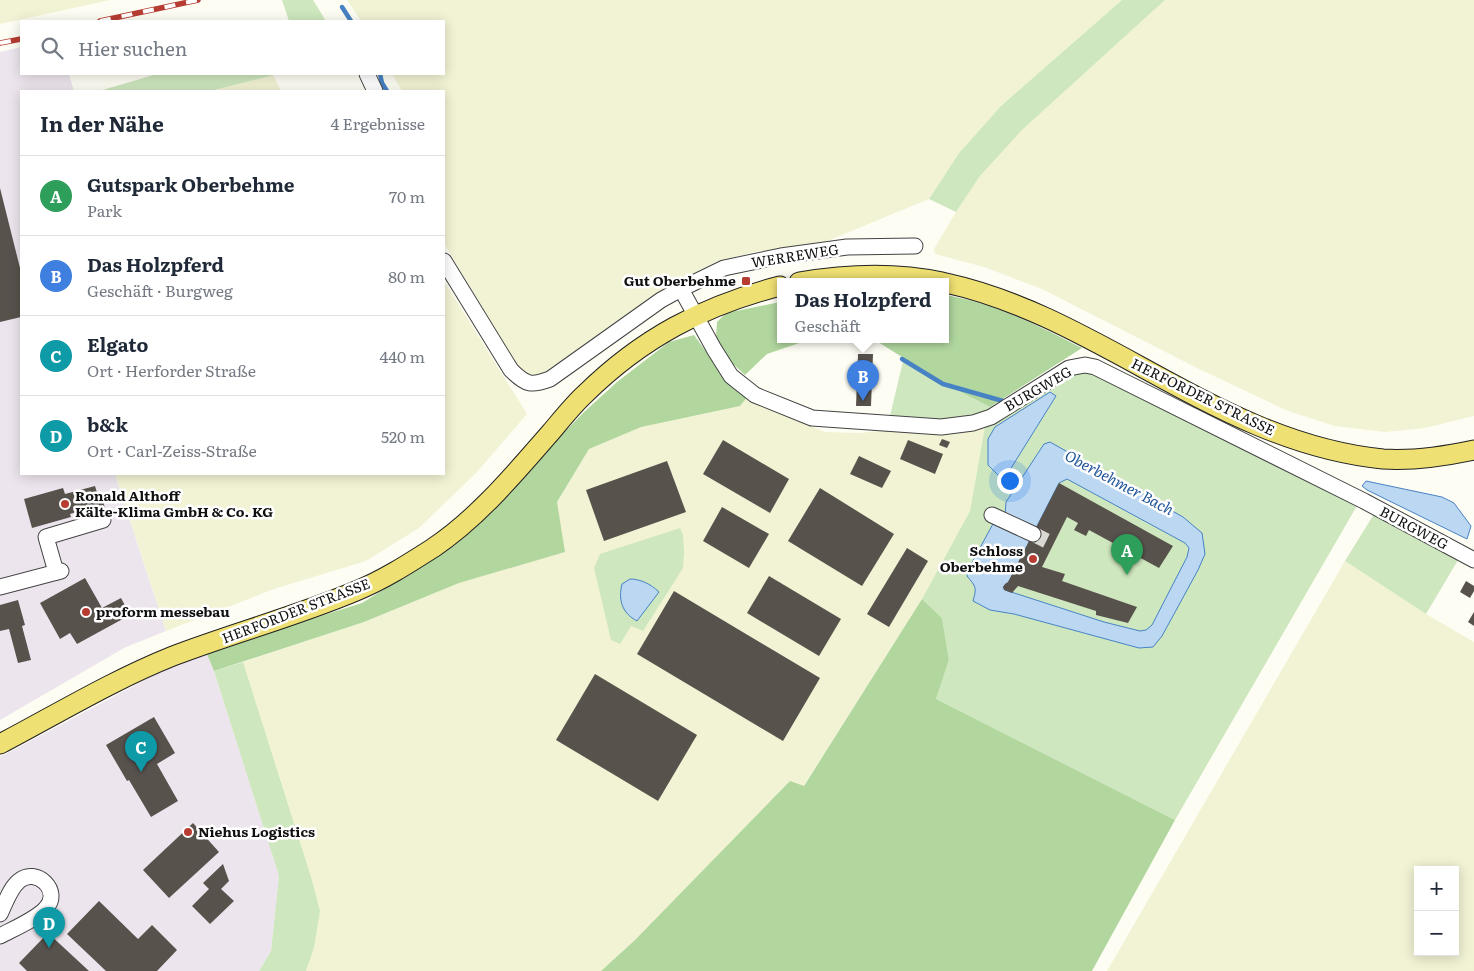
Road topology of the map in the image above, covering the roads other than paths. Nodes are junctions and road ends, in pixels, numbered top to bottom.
1 (367, 75) edge
2 (375, 90) edge
3 (915, 246) dead end
4 (445, 263) edge
5 (833, 278) edge
6 (909, 278) edge
7 (949, 284) edge
8 (777, 287) edge
9 (681, 289) junction
10 (695, 316) junction
11 (1474, 450) edge
12 (992, 515) dead end
13 (103, 520) dead end
14 (1033, 534) tunnel mouth
15 (1474, 560) edge
16 (0, 587) edge
17 (0, 744) edge
18 (0, 914) edge
19 (0, 936) edge

1 - 2 street
3 - 9 street, WERREWEG
4 - 9 street, WERREWEG
5 - 6 main road, HERFORDER STRASSE
7 - 11 main road, HERFORDER STRASSE
8 - 10 main road, HERFORDER STRASSE
9 - 10 street
10 - 15 street, BURGWEG
10 - 17 main road, HERFORDER STRASSE
12 - 14 street
13 - 16 street
18 - 19 street

